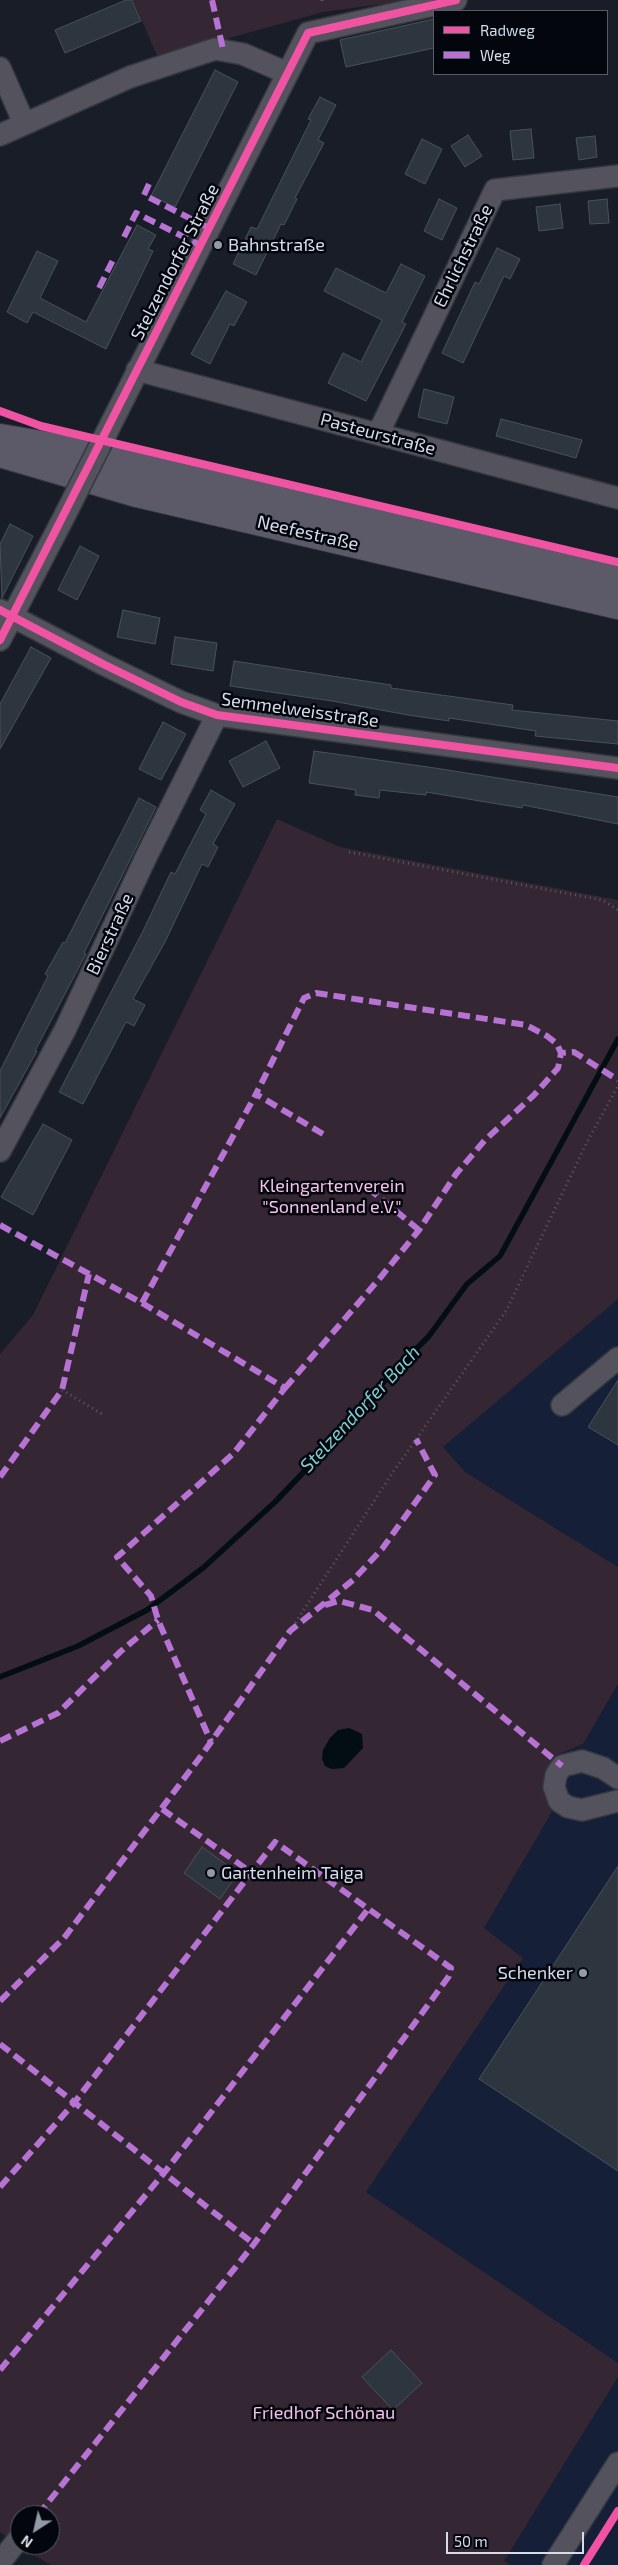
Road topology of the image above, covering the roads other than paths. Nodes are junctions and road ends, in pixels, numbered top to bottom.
1 (456, 0) edge
2 (0, 68) edge
3 (287, 73) junction
4 (24, 123) junction
5 (0, 135) edge
6 (618, 176) edge
7 (138, 370) junction
8 (0, 425) edge
9 (378, 434) junction
10 (0, 438) edge
11 (0, 453) edge
12 (0, 468) edge
13 (63, 468) junction
14 (0, 474) edge
15 (618, 498) edge
16 (618, 579) edge
17 (618, 605) edge
18 (7, 613) edge
19 (0, 640) edge
20 (217, 715) junction
21 (618, 768) edge
22 (0, 1151) edge
23 (618, 1358) edge
24 (562, 1405) dead end
25 (618, 1778) edge
26 (618, 1801) edge
27 (618, 2463) edge
28 (553, 2565) edge

1 - 3 street, Stelzendorfer Straße
2 - 4 street
3 - 4 street
3 - 7 street, Stelzendorfer Straße
4 - 5 street
6 - 9 street, Ehrlichstraße
7 - 9 street, Pasteurstraße
7 - 18 street, Stelzendorfer Straße, bridge
8 - 13 highway
9 - 15 street, Pasteurstraße
10 - 13 highway, Neefestraße
11 - 13 highway, Neefestraße
12 - 13 highway
13 - 14 highway
13 - 16 highway, Neefestraße
13 - 17 highway, Neefestraße
18 - 19 street, Stelzendorfer Straße
18 - 20 street, Semmelweisstraße
20 - 21 street, Semmelweisstraße
20 - 22 street, Bierstraße
23 - 24 street
25 - 26 street
27 - 28 street

